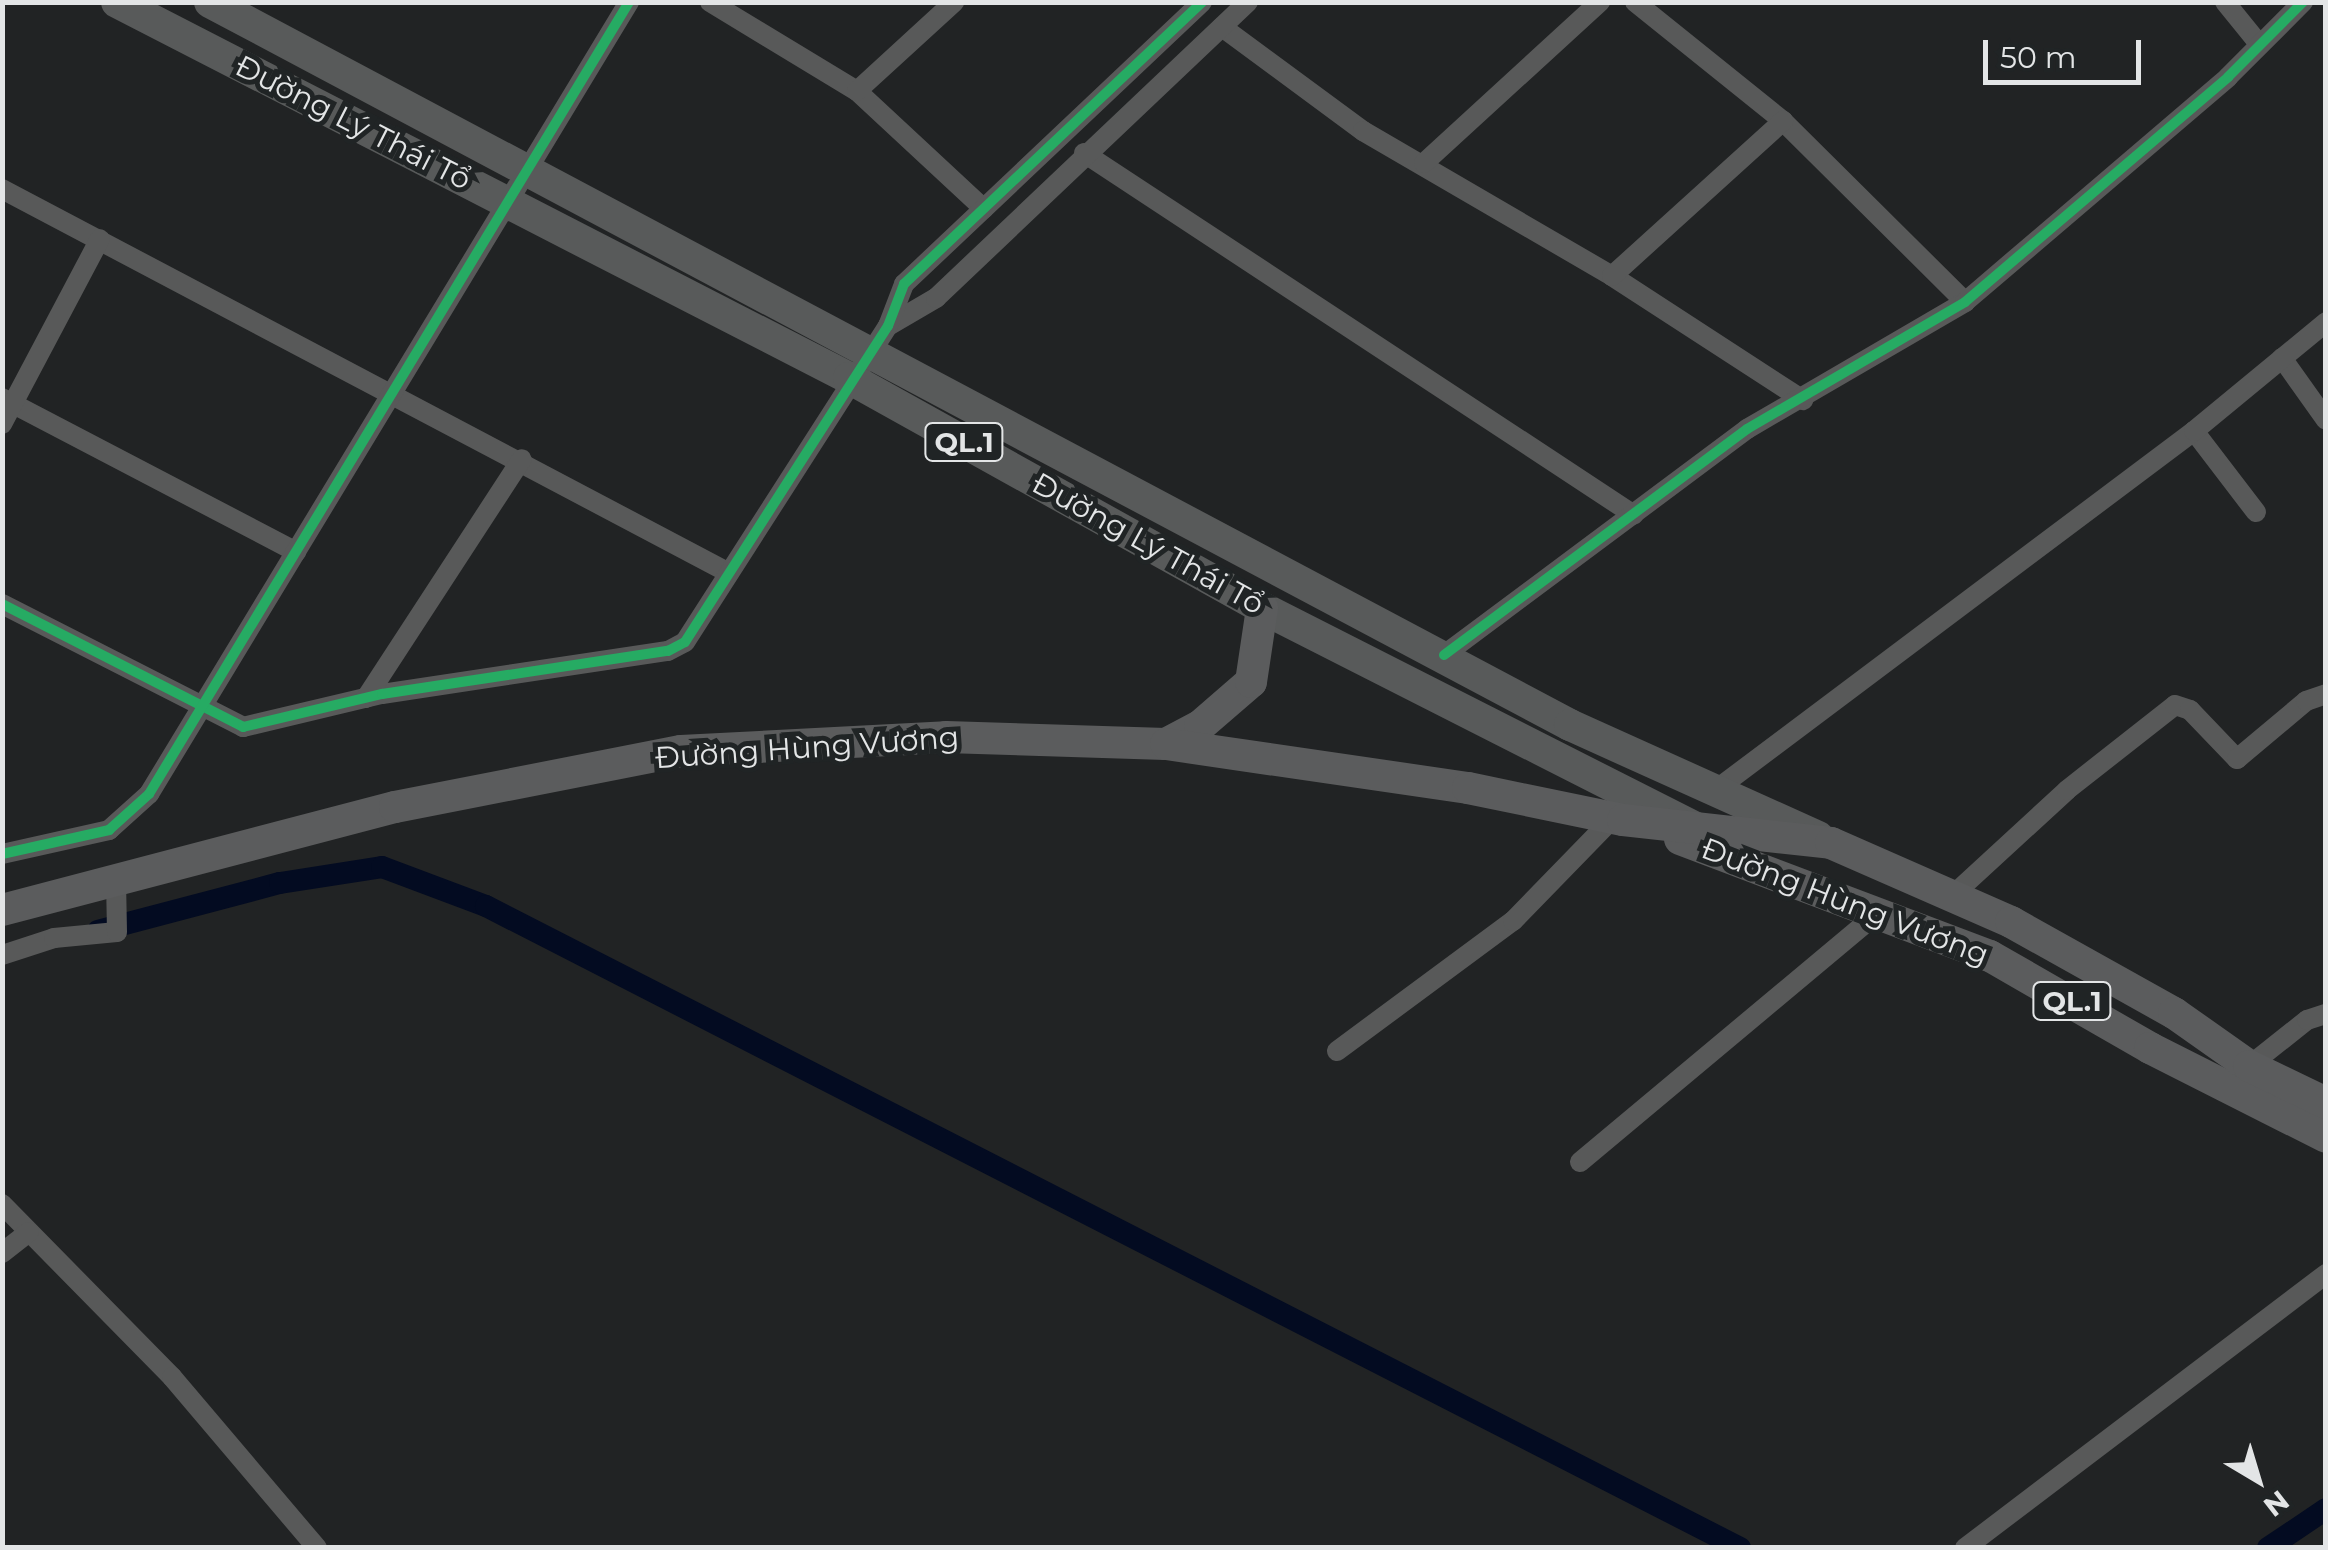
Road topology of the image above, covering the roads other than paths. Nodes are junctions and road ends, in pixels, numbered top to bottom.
1 (118, 2) edge
2 (210, 2) edge
3 (628, 2) edge
4 (710, 2) edge
5 (954, 2) edge
6 (1248, 2) edge
7 (1600, 2) edge
8 (1635, 2) edge
9 (2225, 2) edge
10 (2303, 2) edge
11 (1191, 6) edge
12 (166, 13) edge
13 (1222, 27) junction
14 (2260, 46) junction
15 (342, 72) junction
16 (858, 90) junction
17 (324, 108) junction
18 (1784, 122) junction
19 (1084, 153) junction
20 (1424, 163) junction
21 (525, 169) junction
22 (2, 189) edge
23 (508, 203) junction
24 (984, 209) junction
25 (100, 239) junction
26 (1612, 276) junction
27 (1966, 302) junction
28 (2326, 322) edge
29 (879, 337) junction
30 (2282, 358) junction
31 (849, 378) junction
32 (394, 392) junction
33 (1803, 400) junction
34 (8, 401) edge
35 (2326, 420) edge
36 (2, 424) edge
37 (2194, 432) junction
38 (522, 459) junction
39 (2256, 512) dead end
40 (1634, 515) junction
41 (296, 552) junction
42 (729, 573) junction
43 (1328, 595) junction
44 (2, 604) edge
45 (1262, 608) junction
46 (1308, 631) junction
47 (1444, 655) junction
48 (2326, 694) edge
49 (366, 698) junction
50 (201, 709) junction
51 (1166, 744) junction
52 (1713, 792) junction
53 (1618, 819) junction
54 (1694, 828) junction
55 (1832, 843) junction
56 (2, 854) edge
57 (1810, 884) junction
58 (1953, 895) junction
59 (118, 896) junction
60 (2, 910) edge
61 (1881, 910) junction
62 (2, 955) edge
63 (2326, 1014) edge
64 (1336, 1051) dead end
65 (2249, 1066) junction
66 (2326, 1102) edge
67 (2326, 1137) edge
68 (1580, 1162) dead end
69 (2, 1204) edge
70 (29, 1232) junction
71 (2, 1253) edge
72 (2326, 1274) edge
73 (317, 1548) edge
74 (1965, 1548) edge

1 - 12 main road, Đường Lý Thái Tổ / QL.1
2 - 15 main road, Đường Lý Thái Tổ / QL.1
3 - 21 street
4 - 16 street
5 - 16 street
6 - 13 street
7 - 20 street
8 - 18 street
9 - 14 street
10 - 14 street
11 - 24 street
12 - 17 main road, Đường Lý Thái Tổ / QL.1
13 - 19 street
13 - 20 street
14 - 27 street
15 - 17 main road
15 - 21 main road, Đường Lý Thái Tổ / QL.1
16 - 24 street
17 - 23 main road, Đường Lý Thái Tổ / QL.1
18 - 26 street
18 - 27 street
19 - 29 street
19 - 40 street
20 - 26 street
21 - 23 street
21 - 29 main road, Đường Lý Thái Tổ / QL.1
22 - 25 street
23 - 31 main road, Đường Lý Thái Tổ / QL.1
23 - 32 street
24 - 29 street
25 - 32 street
25 - 34 street
26 - 33 street
27 - 33 street
28 - 30 street
29 - 31 street
29 - 43 main road, Đường Lý Thái Tổ / QL.1
30 - 35 street
30 - 37 street
31 - 42 street
31 - 45 main road, Đường Lý Thái Tổ / QL.1
32 - 38 street
32 - 41 street
33 - 40 street
34 - 36 street
34 - 41 street
37 - 39 street
37 - 52 street
38 - 42 street
38 - 49 street
40 - 47 street
41 - 50 street
42 - 49 street
43 - 46 main road
43 - 47 main road, Đường Lý Thái Tổ / QL.1
44 - 50 street
45 - 46 main road, Đường Lý Thái Tổ / QL.1
45 - 51 highway
46 - 54 main road, Đường Lý Thái Tổ / QL.1
47 - 52 main road, Đường Lý Thái Tổ / QL.1
48 - 58 street
49 - 50 street
50 - 56 street
51 - 53 highway, Đường Hùng Vương / QL.1
51 - 59 highway, Đường Hùng Vương / QL.1
52 - 55 main road, Đường Lý Thái Tổ / QL.1
53 - 54 highway, Đường Hùng Vương / QL.1
53 - 57 highway, Đường Hùng Vương / QL.1
53 - 64 street
54 - 55 highway, Đường Hùng Vương / QL.1
54 - 57 main road, Đường Lý Thái Tổ / QL.1
55 - 58 highway, Đường Hùng Vương / QL.1
57 - 61 highway, Đường Hùng Vương / QL.1
58 - 65 highway, Đường Hùng Vương / QL.1
59 - 60 highway, Đường Hùng Vương / QL.1
59 - 62 street
61 - 67 highway, Đường Hùng Vương / QL.1
61 - 68 street
63 - 65 street
65 - 66 highway, Đường Hùng Vương / QL.1
69 - 70 street
70 - 71 street
70 - 73 street
72 - 74 street

